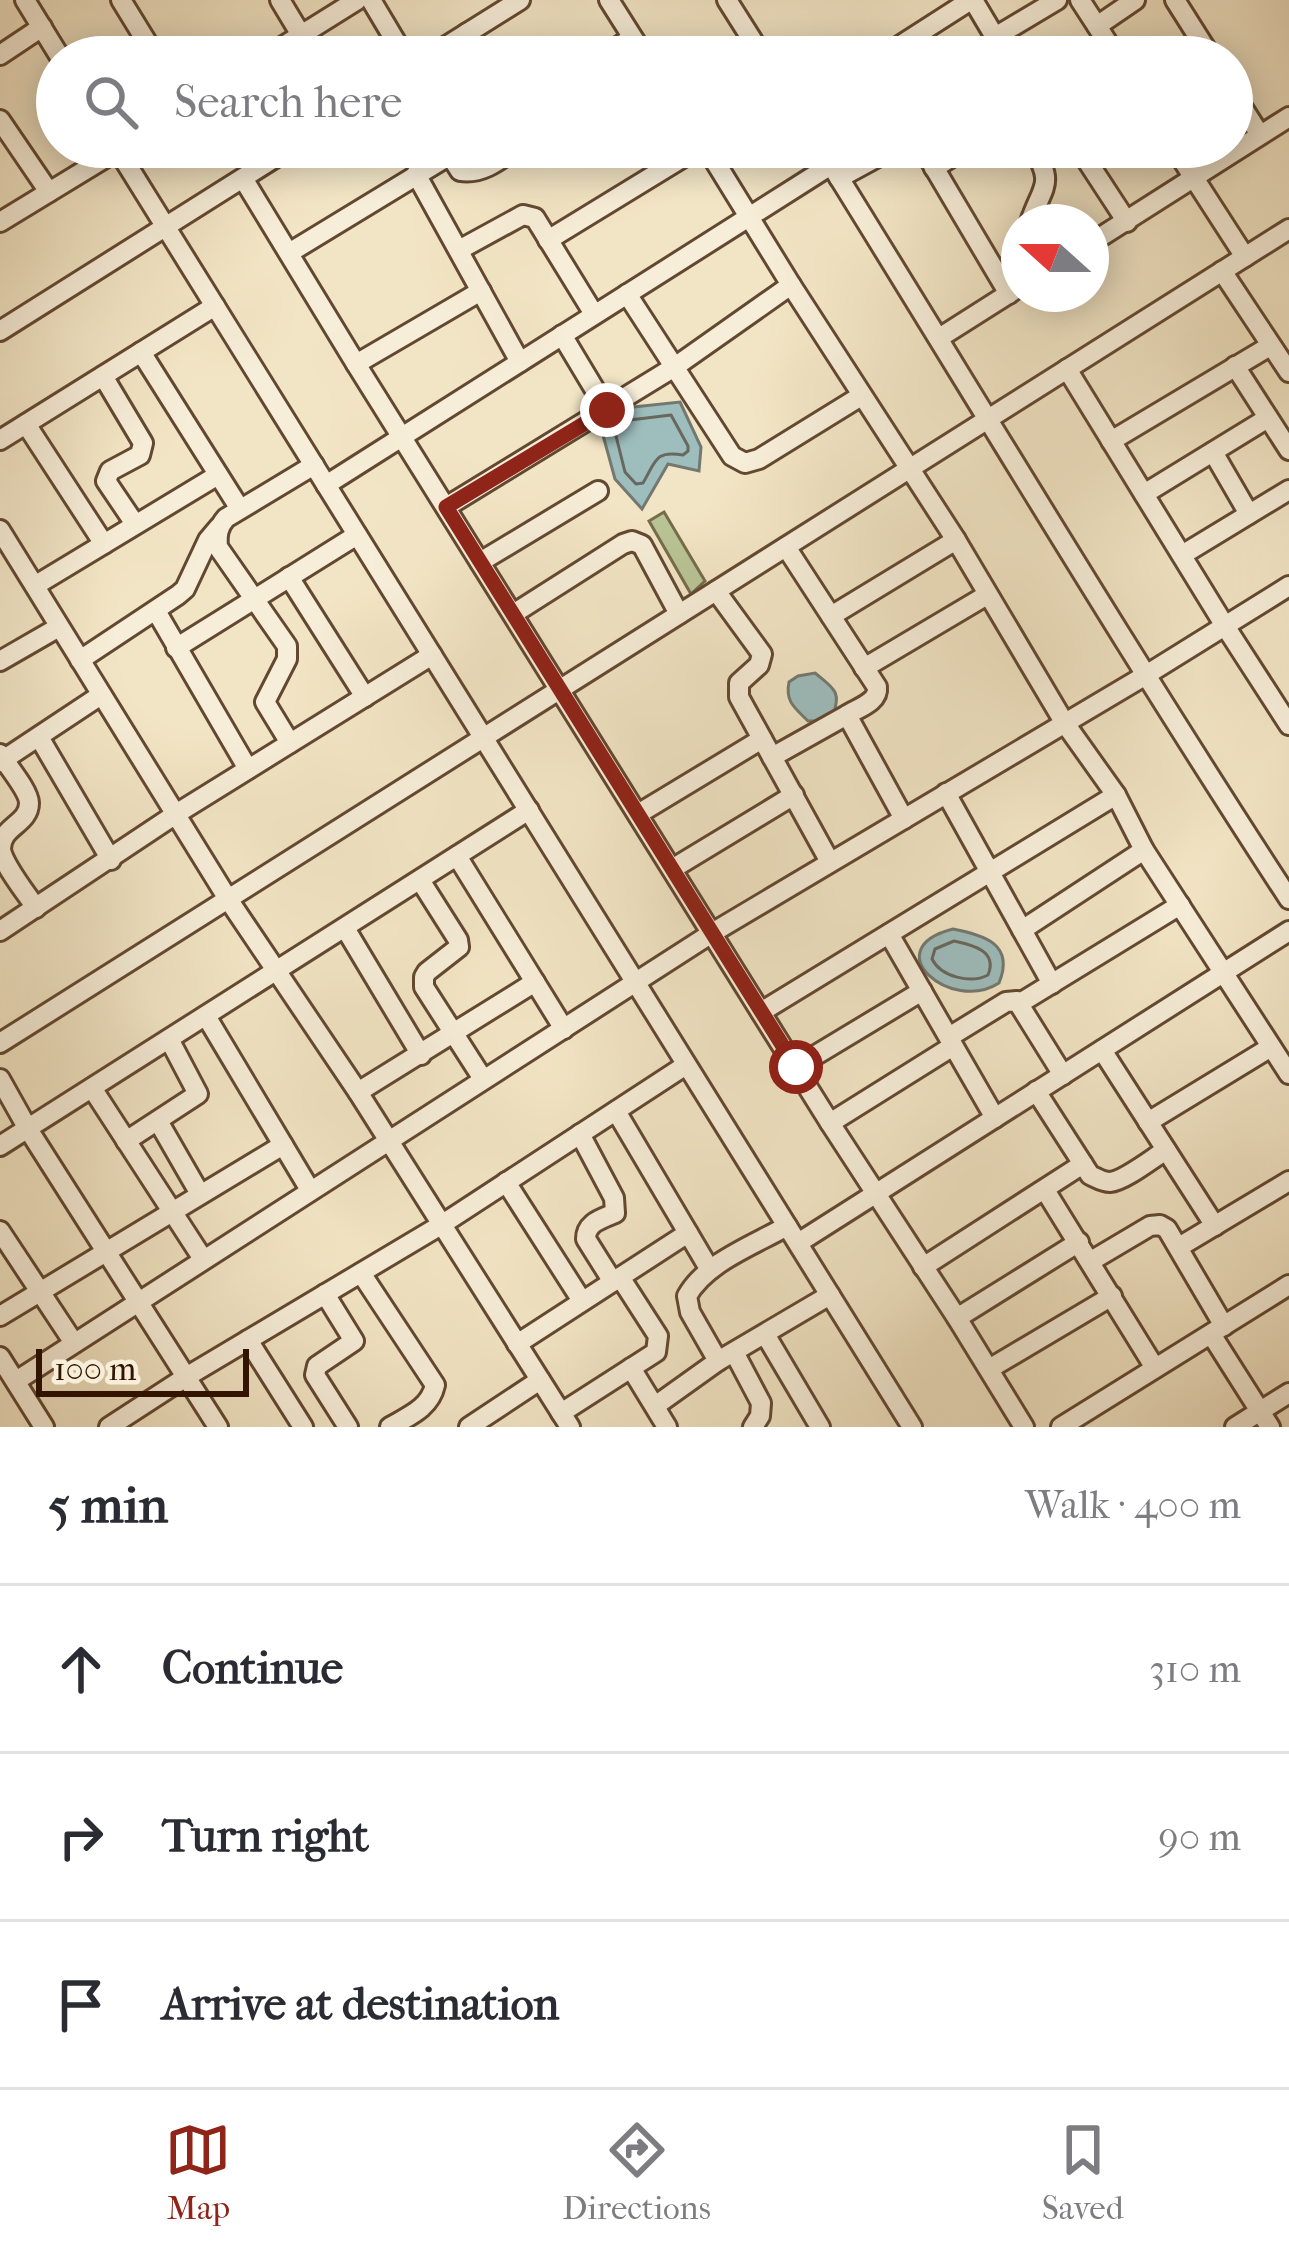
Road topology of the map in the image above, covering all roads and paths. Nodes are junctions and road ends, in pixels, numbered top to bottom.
1 (25, 0) edge
2 (121, 0) edge
3 (280, 0) edge
4 (357, 0) edge
5 (371, 0) edge
6 (520, 0) edge
7 (609, 0) edge
8 (728, 0) edge
9 (972, 0) edge
10 (1057, 0) edge
11 (1080, 0) edge
12 (1135, 0) edge
13 (1175, 0) edge
14 (1097, 26) junction
15 (42, 27) junction
16 (467, 33) junction
17 (301, 35) joint
18 (48, 36) edge
19 (143, 36) edge
20 (392, 36) edge
21 (462, 36) edge
22 (469, 36) edge
23 (631, 36) edge
24 (750, 36) edge
25 (923, 36) edge
26 (993, 36) edge
27 (996, 36) edge
28 (1103, 36) edge
29 (1198, 36) edge
30 (0, 55) edge
31 (1289, 118) edge
32 (0, 120) edge
33 (1253, 124) edge
34 (1260, 135) junction
35 (1253, 140) edge
36 (87, 168) edge
37 (131, 168) edge
38 (261, 168) edge
39 (424, 168) edge
40 (668, 168) edge
41 (717, 168) edge
42 (833, 168) edge
43 (843, 168) edge
44 (934, 168) edge
45 (1045, 168) edge
46 (1091, 168) edge
47 (1188, 168) edge
48 (1211, 168) edge
49 (835, 171) junction
50 (416, 174) junction
51 (1195, 179) junction
52 (244, 180) junction
53 (49, 192) junction
54 (1038, 204) edge
55 (749, 216) junction
56 (0, 222) edge
57 (1126, 222) junction
58 (166, 227) junction
59 (1289, 229) edge
60 (1109, 232) edge
61 (548, 240) junction
62 (459, 250) junction
63 (289, 253) junction
64 (1245, 257) junction
65 (1001, 271) edge
66 (1222, 271) junction
67 (791, 285) junction
68 (482, 291) junction
69 (627, 294) junction
70 (1001, 299) edge
71 (215, 306) junction
72 (595, 314) junction
73 (0, 331) edge
74 (562, 335) junction
75 (939, 338) junction
76 (1270, 346) junction
77 (141, 352) junction
78 (520, 362) junction
79 (356, 364) junction
80 (676, 366) junction
81 (1235, 366) junction
82 (1067, 369) junction
83 (1289, 372) edge
84 (103, 376) junction
85 (861, 395) junction
86 (607, 410) junction
87 (989, 418) junction
88 (1268, 418) junction
89 (26, 424) junction
90 (401, 437) junction
91 (0, 440) edge
92 (1111, 440) junction
93 (1289, 450) edge
94 (1213, 452) junction
95 (314, 465) junction
96 (908, 469) junction
97 (218, 475) junction
98 (326, 484) junction
99 (1289, 490) edge
100 (598, 491) dead end
101 (1144, 494) junction
102 (446, 507) junction
103 (240, 509) junction
104 (1250, 514) junction
105 (135, 524) junction
106 (219, 526) junction
107 (0, 530) edge
108 (357, 535) junction
109 (956, 540) junction
110 (104, 544) junction
111 (786, 547) junction
112 (1181, 555) junction
113 (480, 562) junction
114 (289, 578) junction
115 (36, 585) junction
116 (1289, 586) edge
117 (716, 591) junction
118 (987, 595) junction
119 (255, 598) junction
120 (154, 613) junction
121 (513, 614) junction
122 (679, 614) junction
123 (831, 616) junction
124 (1225, 626) junction
125 (59, 627) junction
126 (176, 648) junction
127 (432, 655) junction
128 (80, 660) junction
129 (0, 661) edge
130 (864, 668) junction
131 (1145, 675) junction
132 (560, 689) junction
133 (101, 694) junction
134 (1281, 696) edge
135 (365, 697) junction
136 (847, 715) junction
137 (1064, 722) junction
138 (1289, 725) edge
139 (39, 737) junction
140 (484, 738) junction
141 (290, 743) junction
142 (767, 748) junction
143 (1, 759) edge
144 (248, 769) junction
145 (946, 793) junction
146 (1116, 795) junction
147 (794, 796) junction
148 (529, 810) junction
149 (176, 814) junction
150 (638, 814) junction
151 (904, 819) junction
152 (1144, 850) junction
153 (457, 856) junction
154 (111, 860) junction
155 (830, 862) junction
156 (672, 869) junction
157 (992, 872) junction
158 (420, 880) junction
159 (1289, 898) edge
160 (228, 899) junction
161 (1180, 905) junction
162 (36, 908) junction
163 (345, 928) junction
164 (1022, 930) junction
165 (0, 931) edge
166 (1289, 931) edge
167 (712, 933) junction
168 (889, 934) junction
169 (276, 971) junction
170 (1223, 972) junction
171 (536, 982) junction
172 (636, 983) junction
173 (1052, 984) junction
174 (922, 991) junction
175 (1020, 1003) junction
176 (761, 1012) junction
177 (206, 1016) junction
178 (564, 1029) junction
179 (454, 1034) junction
180 (169, 1039) junction
181 (951, 1042) junction
182 (0, 1043) edge
183 (1271, 1047) junction
184 (1102, 1050) junction
185 (421, 1055) junction
186 (686, 1065) junction
187 (796, 1067) junction
188 (1289, 1074) edge
189 (1063, 1075) junction
190 (0, 1079) edge
191 (483, 1079) junction
192 (92, 1088) junction
193 (1036, 1091) junction
194 (358, 1092) junction
195 (616, 1111) junction
196 (995, 1118) junction
197 (158, 1121) junction
198 (1148, 1122) junction
199 (830, 1123) junction
200 (28, 1129) junction
201 (580, 1134) junction
202 (126, 1141) junction
203 (388, 1141) junction
204 (283, 1145) junction
205 (0, 1146) edge
206 (1166, 1150) junction
207 (1083, 1164) junction
208 (1289, 1181) edge
209 (506, 1182) junction
210 (310, 1190) junction
211 (1045, 1190) junction
212 (200, 1194) junction
213 (874, 1194) junction
214 (171, 1211) junction
215 (441, 1225) junction
216 (1215, 1226) junction
217 (0, 1231) edge
218 (688, 1233) junction
219 (792, 1235) junction
220 (1079, 1242) junction
221 (1179, 1247) junction
222 (107, 1251) junction
223 (203, 1259) junction
224 (1091, 1261) junction
225 (923, 1267) junction
226 (710, 1270) junction
227 (361, 1273) junction
228 (616, 1280) junction
229 (1289, 1285) edge
230 (40, 1291) junction
231 (325, 1294) junction
232 (830, 1295) junction
233 (1112, 1297) junction
234 (138, 1300) junction
235 (583, 1301) junction
236 (0, 1316) edge
237 (957, 1318) junction
238 (1217, 1330) junction
239 (765, 1334) junction
240 (248, 1340) junction
241 (74, 1343) junction
242 (517, 1344) junction
243 (0, 1357) edge
244 (726, 1357) junction
245 (631, 1368) junction
246 (1155, 1368) junction
247 (988, 1369) junction
248 (187, 1376) junction
249 (540, 1380) junction
250 (16, 1381) junction
251 (1289, 1393) edge
252 (655, 1406) junction
253 (1265, 1419) edge
254 (565, 1420) edge
255 (413, 1421) edge
256 (902, 1424) edge
257 (115, 1426) edge
258 (44, 1427) edge
259 (218, 1427) edge
260 (303, 1427) edge
261 (348, 1427) edge
262 (390, 1427) edge
263 (469, 1427) edge
264 (668, 1427) edge
265 (753, 1427) edge
266 (820, 1427) edge
267 (1024, 1427) edge
268 (1061, 1427) edge
269 (1235, 1427) edge

1 - 15 street
2 - 19 street
3 - 17 street
4 - 17 street
5 - 20 street
6 - 16 street
7 - 23 street
8 - 24 street
9 - 25 street
9 - 26 street
10 - 27 street
11 - 14 street
12 - 14 street
13 - 29 street
14 - 28 street
15 - 18 street
15 - 30 street
16 - 21 street
16 - 22 street
31 - 34 street
32 - 53 street
33 - 34 street
34 - 35 street
36 - 53 street
37 - 58 street
38 - 52 street
39 - 50 street
40 - 61 street
41 - 55 street
42 - 49 street
43 - 49 street
44 - 65 street
45 - 54 street
46 - 57 street
47 - 51 street
48 - 51 street
49 - 55 street
49 - 75 street
50 - 62 street
50 - 63 street
51 - 57 street
51 - 64 street
52 - 58 street
52 - 63 street
53 - 56 street
55 - 67 street
55 - 69 street
57 - 60 street
58 - 71 street
58 - 73 street
59 - 64 street
61 - 62 street
61 - 72 street
62 - 68 street
63 - 79 street
64 - 66 street
66 - 76 street
66 - 82 street
67 - 80 street
67 - 85 street
68 - 78 street
68 - 79 street
69 - 72 street
69 - 80 street
70 - 75 street
71 - 77 street
71 - 95 street
72 - 74 street
74 - 78 street
74 - 86 street
75 - 87 street
76 - 81 street
76 - 83 street
77 - 84 street
77 - 97 street
78 - 90 street
79 - 90 street
80 - 85 street
80 - 86 street
81 - 88 street
81 - 92 street
82 - 87 street
82 - 92 street
84 - 89 street
84 - 105 street
85 - 96 street
86 - 102 street
87 - 96 street
87 - 131 street
88 - 93 street
88 - 94 street
89 - 91 street
89 - 110 street
90 - 98 street
90 - 102 street
92 - 101 street
94 - 101 street
94 - 104 street
95 - 98 street
95 - 103 street
96 - 109 street
96 - 111 street
97 - 103 street
97 - 105 street
98 - 108 street
99 - 104 street
100 - 113 street
101 - 112 street
102 - 113 street
103 - 106 street
104 - 112 street
105 - 110 street
106 - 119 street
106 - 120 street
107 - 115 street
108 - 114 street
108 - 127 street
109 - 118 street
109 - 123 street
110 - 115 street
111 - 117 street
111 - 123 street
112 - 124 street
113 - 121 street
114 - 119 street
114 - 135 street
115 - 125 street
116 - 124 street
117 - 122 street
117 - 142 street
118 - 130 street
118 - 137 street
119 - 126 street
119 - 141 street
120 - 126 street
120 - 128 street
121 - 122 street
121 - 132 street
122 - 132 street
123 - 130 street
124 - 131 street
124 - 134 street
125 - 128 street
125 - 129 street
126 - 144 street
127 - 135 street
127 - 140 street
128 - 133 street
130 - 136 street
131 - 137 street
131 - 159 street
132 - 140 street
132 - 150 street
133 - 139 street
133 - 149 street
134 - 138 street
135 - 141 street
136 - 142 street
136 - 151 street
137 - 145 street
137 - 146 street
139 - 143 street
139 - 154 street
140 - 148 street
140 - 160 street
141 - 144 street
142 - 147 street
142 - 150 street
143 - 162 street
144 - 149 street
145 - 151 street
145 - 157 street
146 - 152 street
146 - 157 street
147 - 155 street
147 - 156 street
148 - 153 street
148 - 172 street
149 - 154 street
149 - 160 street
150 - 156 street
151 - 155 street
152 - 161 street
152 - 164 street
153 - 158 street
153 - 171 street
154 - 162 street
155 - 167 street
156 - 167 street
157 - 164 street
157 - 168 street
158 - 163 street
158 - 179 street
160 - 169 street
160 - 182 street
161 - 170 street
161 - 173 street
162 - 165 street
163 - 169 street
163 - 185 street
164 - 173 street
166 - 170 street
167 - 172 street
167 - 176 street
168 - 174 street
168 - 176 street
169 - 177 street
169 - 194 street
170 - 183 street
170 - 184 street
171 - 178 street
171 - 179 street
172 - 178 street
172 - 186 street
173 - 175 street
174 - 181 street
174 - 187 street
175 - 181 street
175 - 189 street
176 - 187 street
177 - 180 street
177 - 204 street
178 - 191 street
179 - 185 street
179 - 191 street
180 - 192 street
180 - 197 street
181 - 196 street
181 - 199 street
183 - 188 street
183 - 198 street
184 - 189 street
184 - 198 street
185 - 194 street
186 - 195 street
186 - 219 street
187 - 199 street
189 - 193 street
190 - 200 street
191 - 203 street
192 - 200 street
192 - 202 street
193 - 196 street
193 - 207 street
194 - 203 street
195 - 201 street
195 - 218 street
196 - 213 street
197 - 202 street
197 - 212 street
198 - 206 street
199 - 213 street
200 - 205 street
200 - 222 street
201 - 209 street
201 - 228 street
202 - 214 street
203 - 210 street
203 - 215 street
204 - 210 street
204 - 212 street
206 - 207 street
206 - 216 street
207 - 211 street
208 - 216 street
209 - 215 street
209 - 235 street
210 - 223 street
211 - 220 street
211 - 225 street
212 - 214 street
213 - 219 street
213 - 225 street
214 - 222 street
214 - 223 street
215 - 227 street
215 - 242 street
216 - 221 street
217 - 230 street
218 - 226 street
218 - 228 street
219 - 226 street
219 - 232 street
220 - 224 street
220 - 237 street
221 - 224 street
221 - 238 street
222 - 230 street
222 - 234 street
223 - 234 street
224 - 233 street
225 - 237 street
226 - 244 street
227 - 231 street
227 - 255 street
228 - 235 street
228 - 245 street
229 - 238 street
230 - 236 street
230 - 241 street
231 - 240 street
231 - 261 street
232 - 239 street
232 - 256 street
233 - 246 street
233 - 247 street
234 - 241 street
234 - 248 street
235 - 242 street
237 - 247 street
238 - 246 street
238 - 253 street
239 - 244 street
239 - 266 street
240 - 248 street
240 - 260 street
241 - 250 street
242 - 249 street
243 - 250 street
244 - 252 street
244 - 265 street
245 - 252 street
245 - 254 street
246 - 268 street
247 - 267 street
248 - 257 street
248 - 259 street
249 - 254 street
249 - 263 street
250 - 258 street
251 - 253 street
252 - 264 street
253 - 269 street
255 - 262 street

